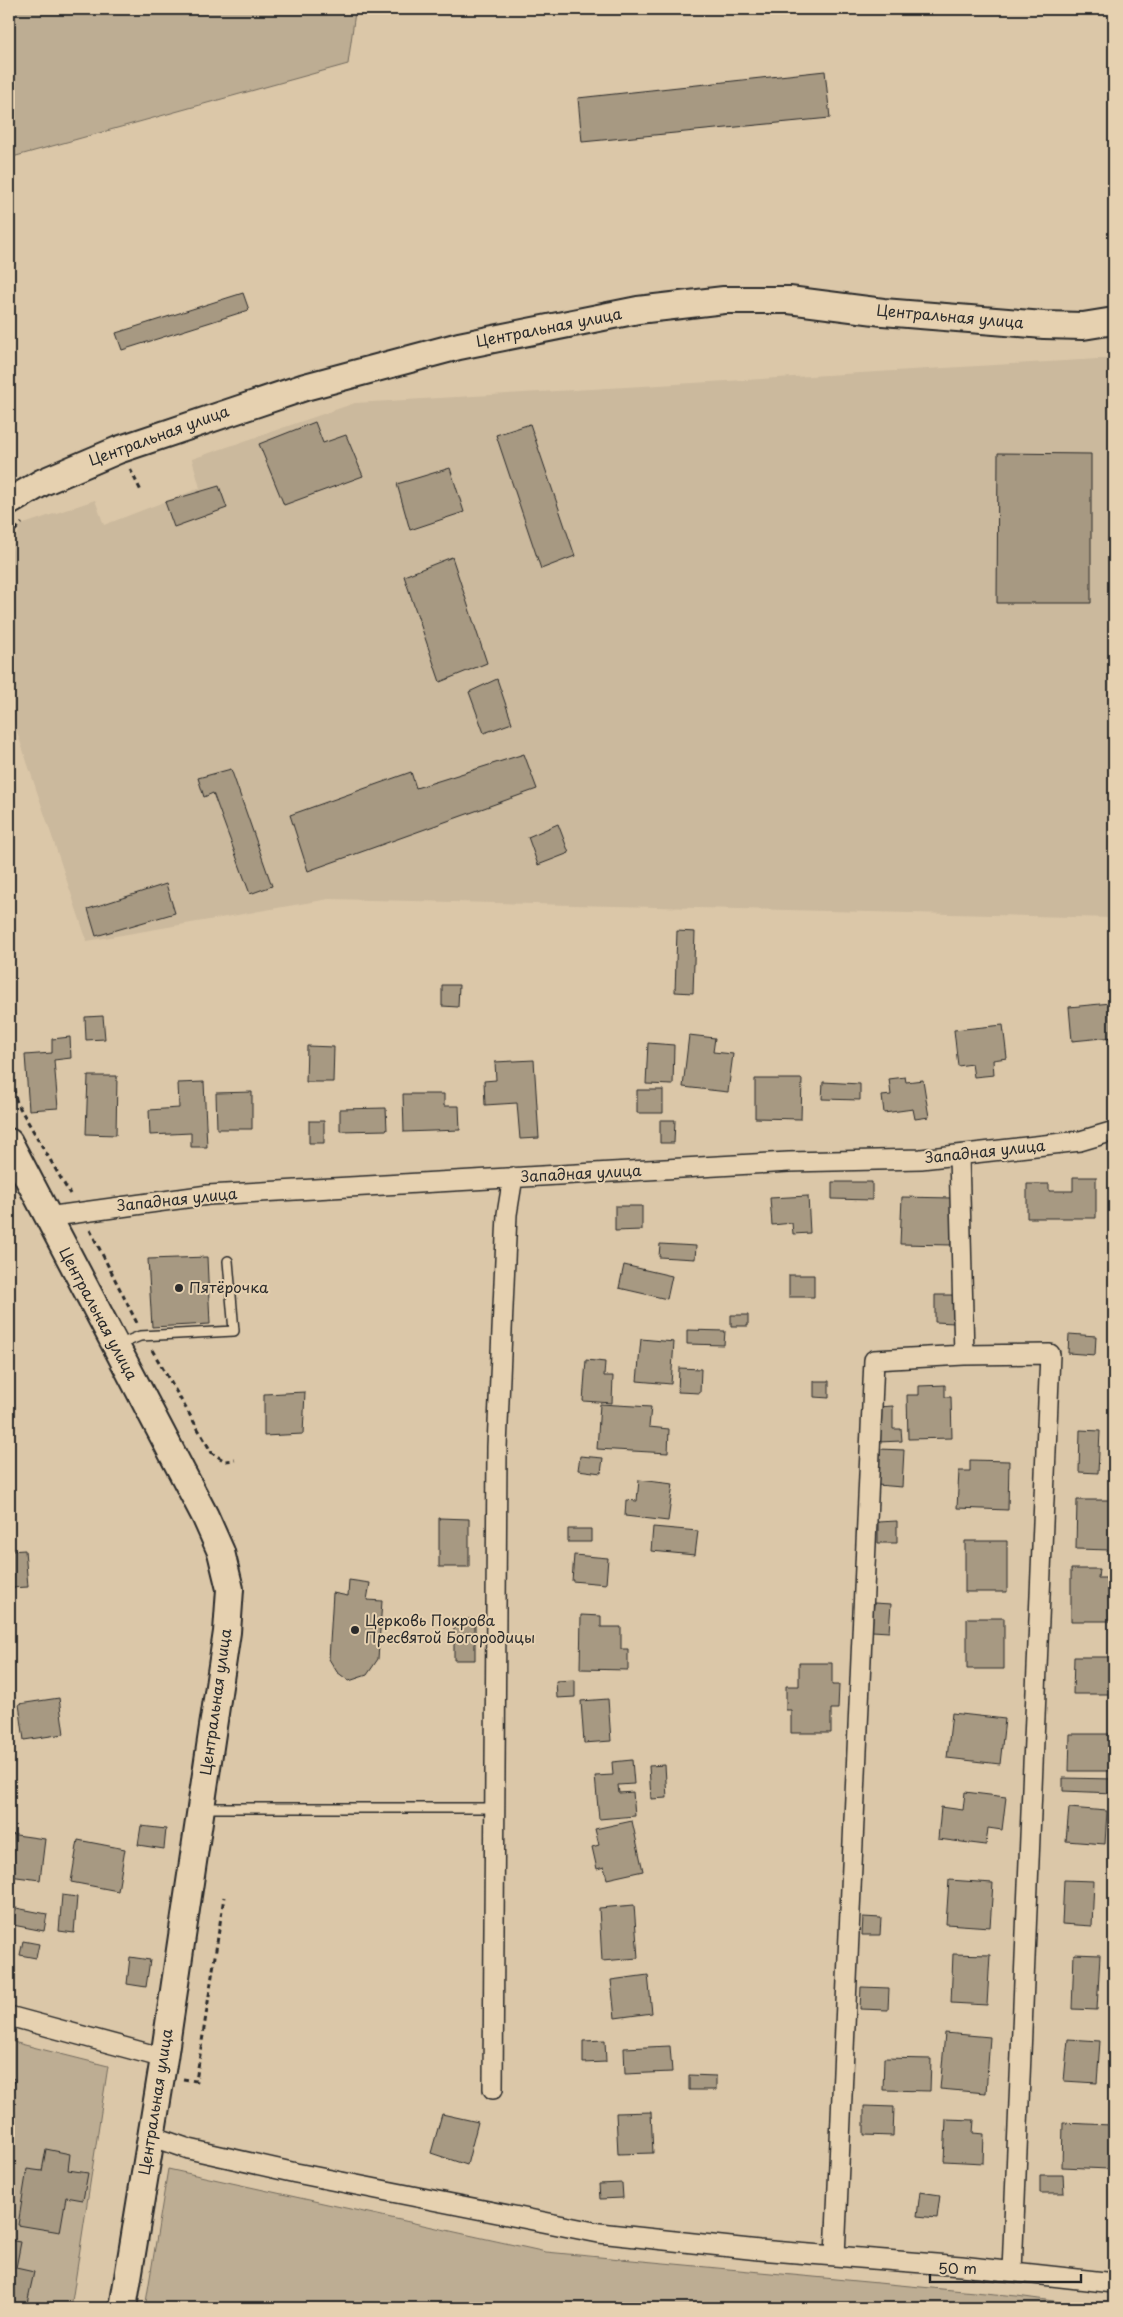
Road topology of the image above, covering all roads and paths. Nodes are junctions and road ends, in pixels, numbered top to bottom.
1 (1114, 321) edge
2 (9, 502) edge
3 (9, 1071) edge
4 (1114, 1131) edge
5 (9, 1142) edge
6 (959, 1155) junction
7 (513, 1178) junction
8 (81, 1212) junction
9 (47, 1217) junction
10 (228, 1262) dead end
11 (144, 1336) junction
12 (116, 1347) junction
13 (964, 1355) junction
14 (235, 1460) dead end
15 (201, 1808) junction
16 (494, 1808) junction
17 (224, 1897) dead end
18 (9, 2016) edge
19 (164, 2058) junction
20 (196, 2081) dead end
21 (493, 2089) dead end
22 (151, 2136) junction
23 (835, 2256) junction
24 (1012, 2271) junction
25 (1114, 2283) edge
26 (123, 2308) edge

1 - 2 street, Центральная улица
3 - 8 path
4 - 6 street, Западная улица
5 - 9 street, Центральная улица
6 - 7 street, Западная улица
6 - 13 street
7 - 8 street, Западная улица
7 - 16 street
8 - 9 street, Западная улица
8 - 11 path
9 - 12 street, Центральная улица
10 - 11 lane
11 - 12 lane
11 - 14 path
12 - 15 street, Центральная улица
13 - 23 street
13 - 24 street
15 - 16 lane
15 - 19 street, Центральная улица
16 - 21 street
17 - 20 path
18 - 19 street
19 - 22 street, Центральная улица
22 - 23 street
22 - 26 street, Центральная улица
23 - 24 street
24 - 25 street

